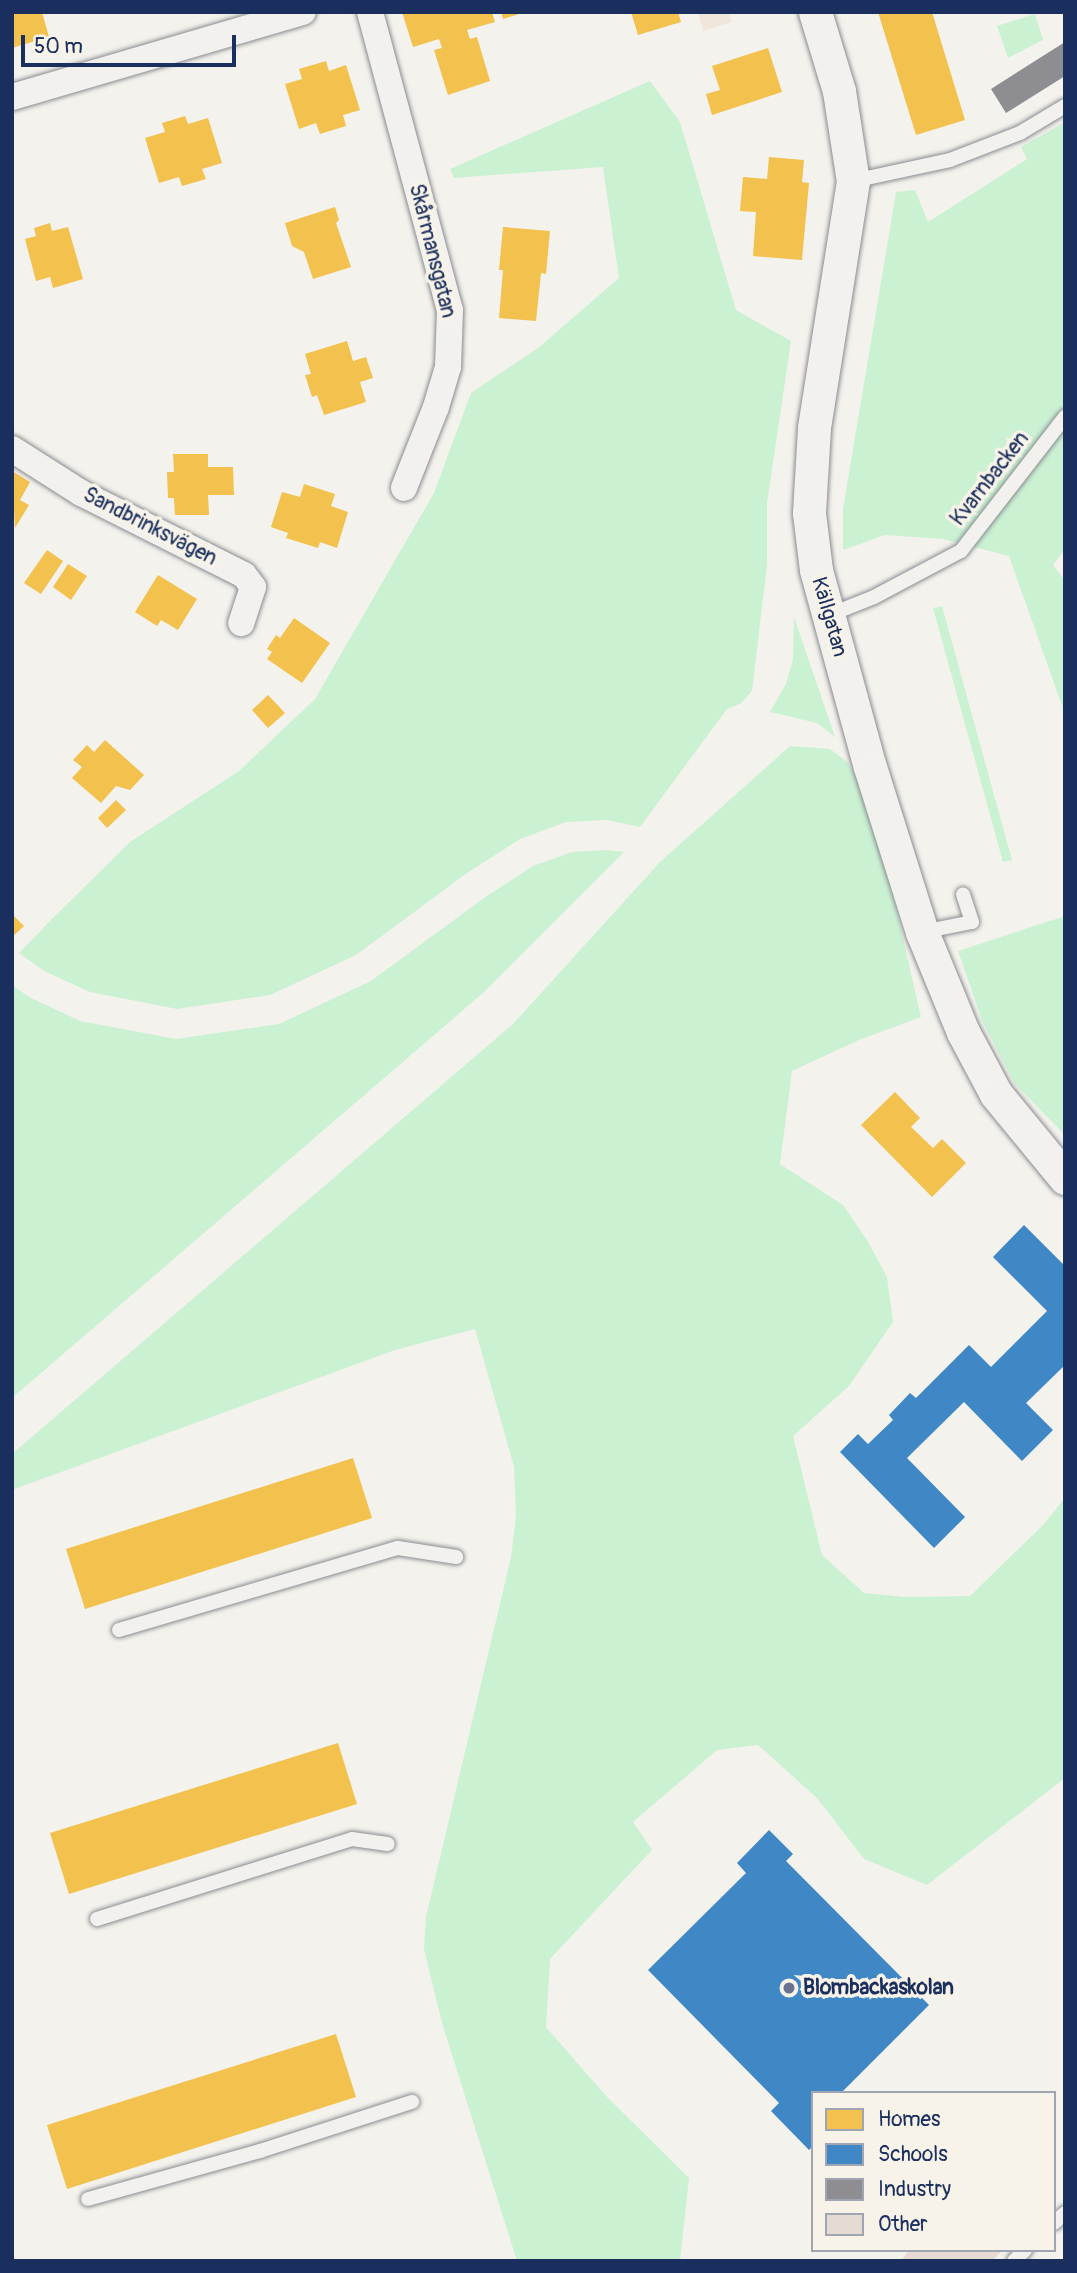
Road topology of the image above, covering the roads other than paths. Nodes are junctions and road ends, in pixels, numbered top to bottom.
1 (303, 12) edge
2 (370, 12) edge
3 (815, 12) edge
4 (241, 20) edge
5 (12, 97) edge
6 (1065, 106) edge
7 (852, 181) junction
8 (1065, 417) edge
9 (12, 449) edge
10 (404, 488) dead end
11 (829, 615) junction
12 (241, 623) dead end
13 (964, 894) dead end
14 (922, 932) junction
15 (1065, 1178) edge
16 (456, 1557) dead end
17 (119, 1630) dead end
18 (388, 1844) dead end
19 (97, 1919) dead end
20 (412, 2102) dead end
21 (89, 2199) dead end

1 - 4 street
2 - 10 street, Skårmansgatan
3 - 7 street, Källgatan
4 - 5 street
6 - 7 lane
7 - 11 street, Källgatan
8 - 11 lane, Kvarnbacken
9 - 12 street, Sandbrinksvägen
11 - 14 street, Källgatan
13 - 14 lane
14 - 15 street, Källgatan
16 - 17 lane
18 - 19 lane
20 - 21 lane

